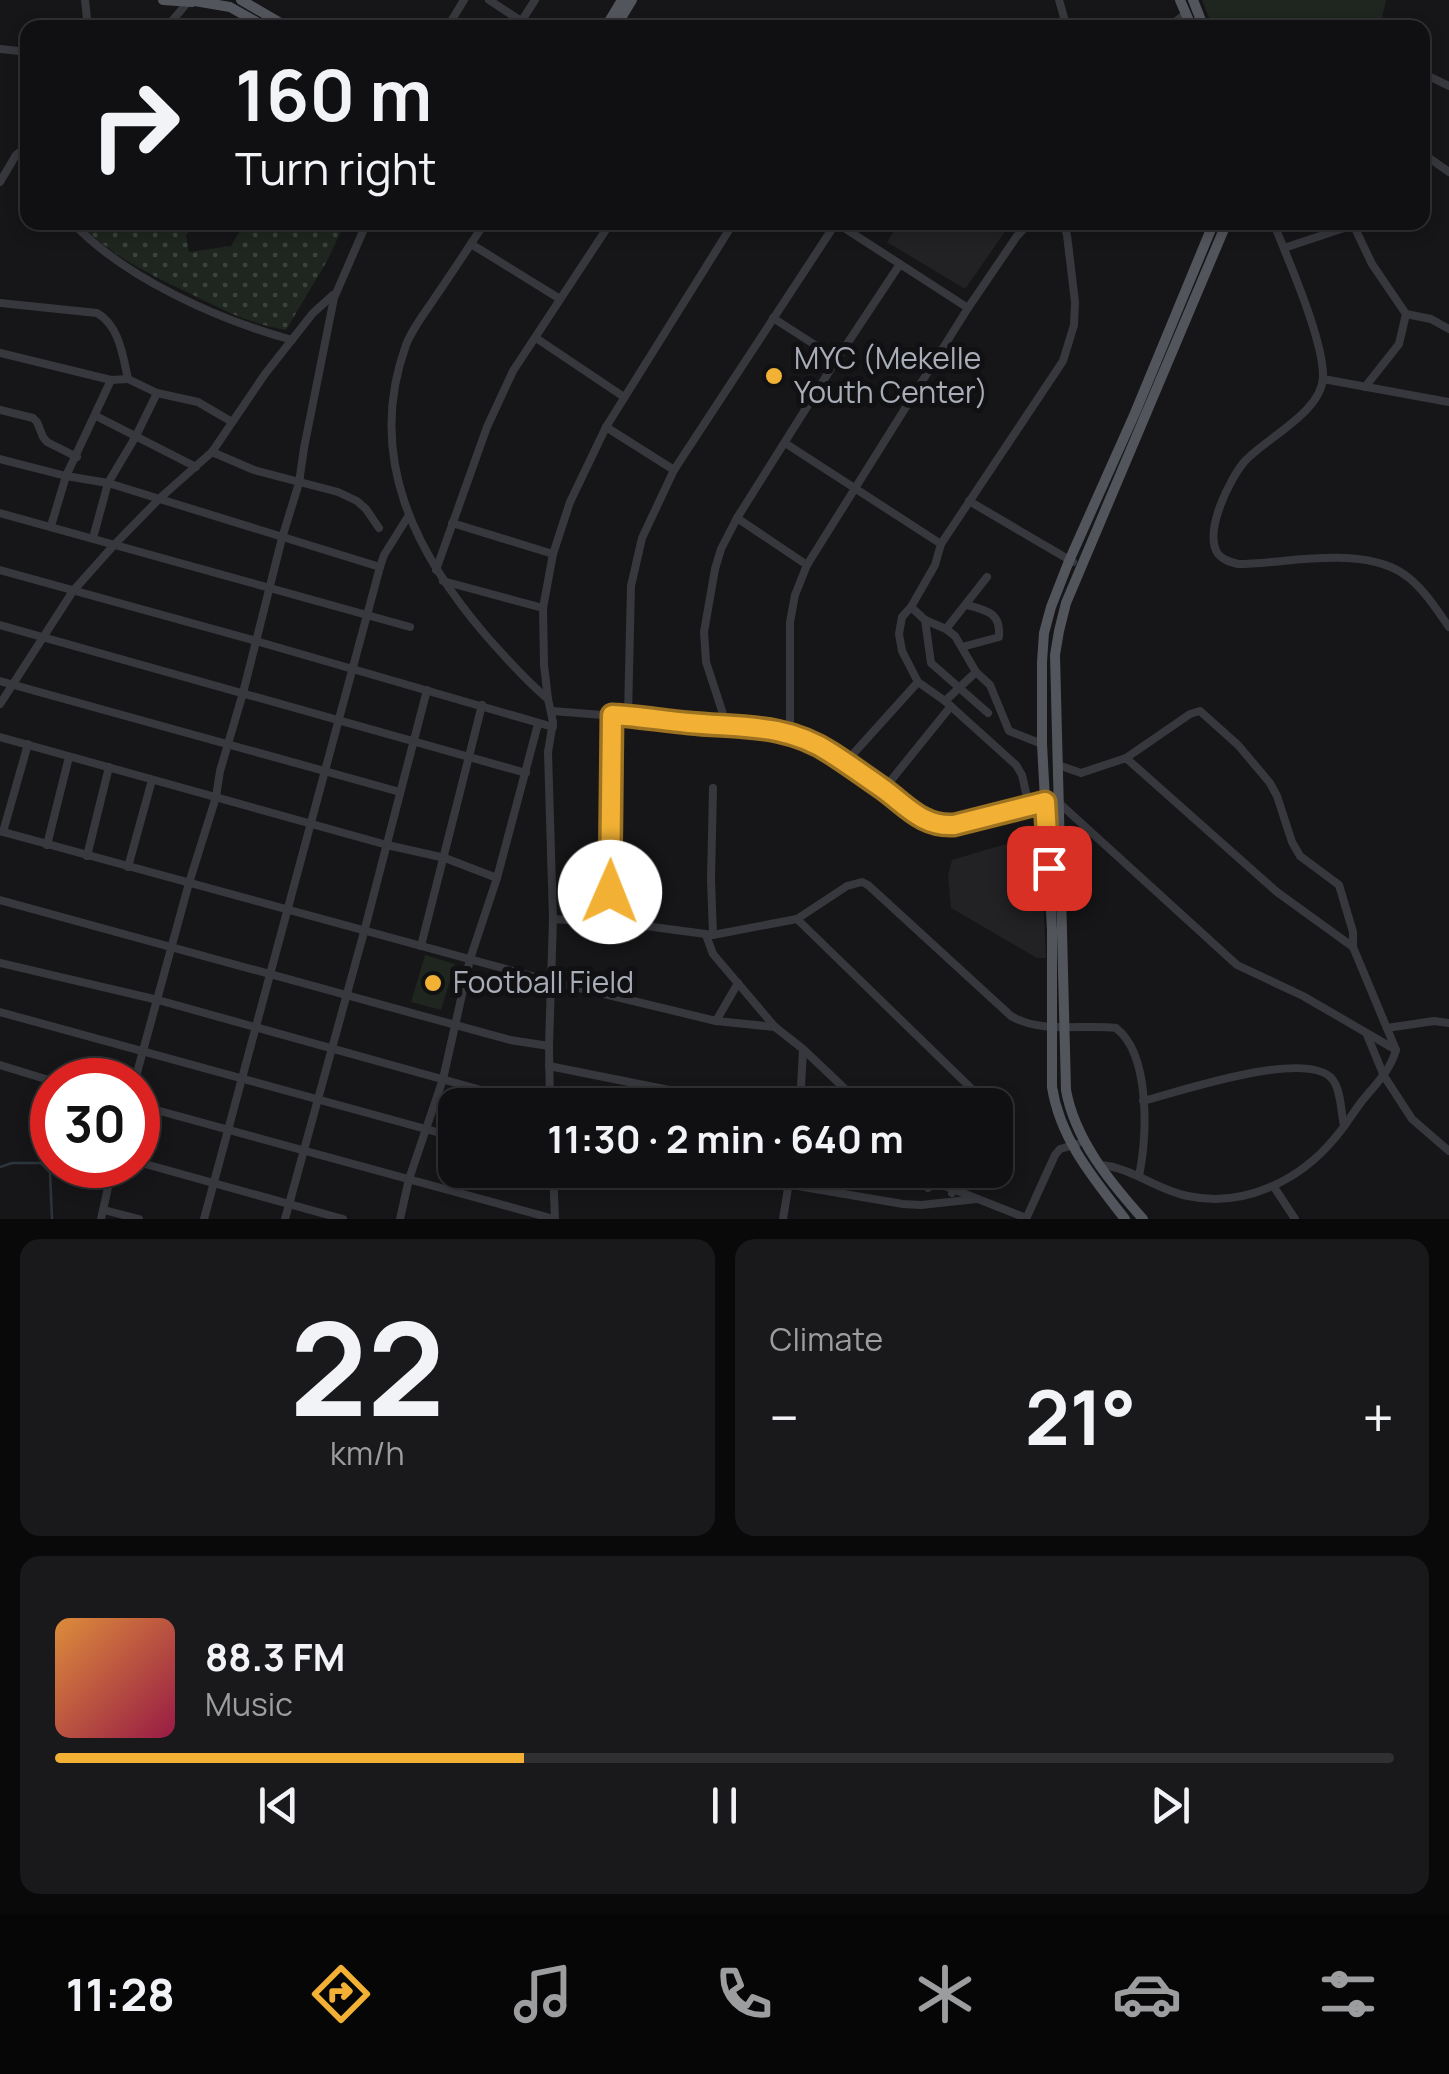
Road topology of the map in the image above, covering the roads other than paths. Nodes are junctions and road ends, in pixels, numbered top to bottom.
1 (163, 0) edge
2 (241, 0) edge
3 (490, 0) edge
4 (1180, 0) edge
5 (190, 1) edge
6 (1186, 13) junction
7 (173, 20) edge
8 (254, 20) edge
9 (276, 20) edge
10 (514, 20) edge
11 (1178, 20) edge
12 (1189, 20) edge
13 (20, 152) edge
14 (0, 182) edge
15 (80, 230) edge
16 (363, 230) edge
17 (480, 230) edge
18 (606, 230) edge
19 (729, 230) edge
20 (831, 230) edge
21 (847, 230) edge
22 (1023, 230) edge
23 (1065, 230) edge
24 (1211, 230) edge
25 (1224, 230) edge
26 (1277, 230) edge
27 (1336, 230) edge
28 (1356, 230) edge
29 (471, 244) junction
30 (1284, 248) junction
31 (900, 264) junction
32 (336, 292) junction
33 (560, 299) junction
34 (0, 303) edge
35 (968, 308) junction
36 (1406, 314) junction
37 (773, 318) junction
38 (1449, 328) edge
39 (536, 338) junction
40 (292, 340) junction
41 (0, 353) edge
42 (838, 359) junction
43 (128, 378) junction
44 (1323, 378) junction
45 (112, 380) junction
46 (1365, 387) junction
47 (157, 393) junction
48 (624, 397) junction
49 (1449, 402) edge
50 (0, 410) edge
51 (96, 416) junction
52 (232, 422) junction
53 (606, 427) junction
54 (136, 436) junction
55 (784, 443) junction
56 (212, 452) junction
57 (77, 458) junction
58 (0, 459) edge
59 (196, 467) junction
60 (674, 470) junction
61 (66, 476) junction
62 (108, 483) junction
63 (299, 483) junction
64 (856, 489) junction
65 (160, 498) junction
66 (970, 501) junction
67 (0, 513) edge
68 (409, 515) junction
69 (737, 518) junction
70 (452, 523) junction
71 (50, 526) junction
72 (380, 528) dead end
73 (92, 538) junction
74 (282, 538) junction
75 (941, 544) junction
76 (114, 545) junction
77 (554, 554) junction
78 (1069, 560) junction
79 (807, 565) junction
80 (380, 566) junction
81 (1082, 566) junction
82 (0, 570) edge
83 (436, 570) junction
84 (987, 578) dead end
85 (443, 580) junction
86 (268, 589) junction
87 (74, 591) junction
88 (968, 604) junction
89 (911, 607) junction
90 (542, 608) junction
91 (368, 615) junction
92 (925, 620) junction
93 (0, 625) edge
94 (410, 627) dead end
95 (1449, 627) edge
96 (946, 629) junction
97 (42, 636) junction
98 (256, 641) junction
99 (962, 647) junction
100 (929, 658) junction
101 (906, 659) junction
102 (353, 669) junction
103 (976, 672) junction
104 (0, 681) edge
105 (918, 682) junction
106 (13, 684) junction
107 (960, 688) junction
108 (426, 690) junction
109 (243, 693) junction
110 (548, 700) junction
111 (948, 703) junction
112 (998, 703) junction
113 (0, 704) edge
114 (482, 706) junction
115 (552, 711) junction
116 (988, 713) junction
117 (612, 715) junction
118 (628, 716) junction
119 (339, 719) junction
120 (538, 724) junction
121 (971, 725) junction
122 (727, 726) junction
123 (553, 727) junction
124 (1009, 730) junction
125 (790, 734) junction
126 (0, 737) edge
127 (414, 741) junction
128 (28, 744) junction
129 (228, 744) junction
130 (1042, 744) junction
131 (993, 745) junction
132 (469, 756) junction
133 (69, 757) junction
134 (1126, 758) junction
135 (845, 763) junction
136 (1058, 765) junction
137 (110, 767) junction
138 (326, 772) junction
139 (526, 773) junction
140 (152, 780) junction
141 (714, 788) dead end
142 (884, 789) junction
143 (400, 792) junction
144 (216, 797) junction
145 (1045, 802) junction
146 (1058, 802) junction
147 (1029, 806) junction
148 (312, 824) junction
149 (1, 832) edge
150 (47, 845) junction
151 (386, 846) junction
152 (87, 856) junction
153 (445, 858) junction
154 (128, 867) junction
155 (497, 878) junction
156 (189, 883) junction
157 (0, 900) edge
158 (1057, 900) junction
159 (289, 910) junction
160 (797, 919) junction
161 (553, 920) junction
162 (612, 924) junction
163 (364, 932) junction
164 (709, 935) junction
165 (421, 946) junction
166 (1353, 946) junction
167 (173, 948) junction
168 (470, 959) junction
169 (0, 963) edge
170 (271, 974) junction
171 (550, 982) junction
172 (738, 982) junction
173 (346, 996) junction
174 (158, 1000) junction
175 (0, 1012) edge
176 (716, 1020) junction
177 (1449, 1023) edge
178 (454, 1025) junction
179 (1057, 1026) junction
180 (256, 1027) junction
181 (776, 1027) junction
182 (1387, 1028) junction
183 (1367, 1035) junction
184 (548, 1046) junction
185 (332, 1048) junction
186 (803, 1049) junction
187 (1396, 1050) junction
188 (143, 1052) junction
189 (142, 1058) edge
190 (0, 1066) edge
191 (548, 1066) junction
192 (30, 1074) edge
193 (1384, 1076) junction
194 (241, 1078) junction
195 (442, 1080) junction
196 (472, 1088) edge
197 (549, 1088) edge
198 (659, 1088) edge
199 (801, 1088) edge
200 (844, 1088) edge
201 (971, 1088) edge
202 (317, 1099) junction
203 (1143, 1101) junction
204 (160, 1111) edge
205 (1344, 1126) junction
206 (228, 1130) junction
207 (427, 1130) junction
208 (438, 1132) edge
209 (1084, 1142) junction
210 (1071, 1145) junction
211 (304, 1150) junction
212 (1449, 1150) edge
213 (1100, 1165) junction
214 (160, 1168) edge
215 (1139, 1176) junction
216 (409, 1179) junction
217 (214, 1183) junction
218 (1274, 1187) junction
219 (108, 1188) edge
220 (553, 1188) edge
221 (788, 1188) edge
222 (801, 1188) edge
223 (947, 1188) edge
224 (954, 1188) edge
225 (953, 1191) junction
226 (978, 1199) junction
227 (948, 1202) junction
228 (289, 1204) junction
229 (1112, 1204) junction
230 (103, 1214) edge
231 (139, 1219) edge
232 (204, 1219) edge
233 (285, 1219) edge
234 (344, 1219) edge
235 (400, 1219) edge
236 (554, 1219) edge
237 (783, 1219) edge
238 (1026, 1219) edge
239 (1109, 1219) edge
240 (1124, 1219) edge
241 (1143, 1219) edge
242 (1295, 1219) edge

1 - 5 main road
2 - 9 main road
3 - 10 street
4 - 6 main road
5 - 7 street
5 - 8 main road
6 - 11 street
6 - 12 main road
13 - 14 street
15 - 40 street
16 - 32 street
17 - 29 street
18 - 33 street
19 - 48 street
20 - 37 street
21 - 31 street
22 - 35 street
23 - 66 street
24 - 78 main road
25 - 81 main road
26 - 30 street
27 - 30 street
28 - 36 street
29 - 33 street
29 - 68 street
30 - 44 street
31 - 35 street
31 - 42 street
32 - 40 street
32 - 63 street
33 - 39 street
34 - 43 street
35 - 64 street
36 - 38 street
36 - 46 street
37 - 42 street
37 - 60 street
39 - 48 street
39 - 70 street
40 - 52 street
41 - 45 street
42 - 55 street
43 - 45 street
43 - 47 street
44 - 46 street
44 - 95 street
45 - 51 street
46 - 49 street
47 - 52 street
47 - 54 street
48 - 53 street
50 - 57 street
51 - 54 street
51 - 57 street
52 - 56 street
53 - 60 street
53 - 77 street
54 - 59 street
54 - 62 street
55 - 64 street
55 - 69 street
56 - 59 street
56 - 63 street
57 - 61 street
58 - 61 street
59 - 65 street
60 - 118 street
61 - 62 street
61 - 71 street
62 - 65 street
62 - 73 street
63 - 72 street
63 - 74 street
64 - 75 street
64 - 79 street
65 - 74 street
65 - 76 street
66 - 75 street
66 - 78 street
67 - 71 street
68 - 80 street
68 - 83 street
69 - 79 street
69 - 122 street
70 - 77 street
70 - 83 street
71 - 73 street
73 - 76 street
74 - 80 street
74 - 86 street
75 - 89 street
76 - 86 street
76 - 87 street
77 - 90 street
78 - 81 street
78 - 130 main road
79 - 125 street
80 - 91 street
81 - 136 main road
82 - 87 street
83 - 85 street
84 - 88 street
85 - 90 street
85 - 110 street
86 - 91 street
86 - 98 street
87 - 97 street
87 - 98 street
88 - 96 street
88 - 99 street
89 - 92 street
89 - 101 street
90 - 110 street
91 - 94 street
91 - 102 street
92 - 96 street
92 - 100 street
93 - 97 street
96 - 99 street
97 - 106 street
97 - 109 street
98 - 102 street
98 - 109 street
99 - 103 street
100 - 101 street
100 - 107 street
101 - 105 street
102 - 108 street
102 - 119 street
103 - 107 street
103 - 112 street
104 - 106 street
105 - 111 street
105 - 135 street
106 - 113 street
106 - 129 street
107 - 111 street
107 - 116 street
108 - 114 street
108 - 127 street
109 - 119 street
109 - 129 street
110 - 115 street
111 - 121 street
111 - 142 street
112 - 116 street
112 - 124 street
114 - 120 street
114 - 132 street
115 - 117 street
115 - 123 street
116 - 121 street
117 - 118 street
117 - 162 street
118 - 122 street
119 - 127 street
119 - 138 street
120 - 123 street
120 - 139 street
121 - 131 street
122 - 125 street
123 - 161 street
124 - 130 street
124 - 131 street
125 - 135 street
126 - 128 street
127 - 132 street
127 - 143 street
128 - 133 street
128 - 149 street
129 - 138 street
129 - 144 street
130 - 145 main road
131 - 147 street
132 - 139 street
132 - 153 street
133 - 137 street
133 - 150 street
134 - 136 street
134 - 166 street
134 - 166 street
135 - 142 street
136 - 146 main road
137 - 140 street
137 - 152 street
138 - 143 street
138 - 148 street
139 - 155 street
140 - 144 street
140 - 154 street
141 - 164 street
142 - 147 street
143 - 151 street
144 - 148 street
144 - 156 street
145 - 147 street
145 - 158 main road
146 - 158 main road
146 - 183 street
148 - 151 street
148 - 159 street
149 - 150 street
150 - 152 street
151 - 153 street
151 - 163 street
152 - 154 street
153 - 155 street
153 - 165 street
154 - 156 street
155 - 168 street
156 - 159 street
156 - 167 street
157 - 167 street
158 - 179 main road
159 - 163 street
159 - 170 street
160 - 164 street
160 - 179 street
160 - 201 street
161 - 162 street
161 - 171 street
162 - 164 street
163 - 165 street
163 - 173 street
164 - 172 street
165 - 168 street
166 - 182 street
167 - 170 street
167 - 174 street
168 - 171 street
168 - 178 street
169 - 174 street
170 - 173 street
170 - 180 street
171 - 176 street
171 - 184 street
172 - 176 street
172 - 181 street
173 - 178 street
173 - 185 street
174 - 180 street
174 - 188 street
175 - 188 street
176 - 181 street
177 - 182 street
178 - 184 street
178 - 195 street
179 - 203 street
179 - 209 main road
179 - 210 main road
180 - 185 street
180 - 194 street
181 - 186 street
182 - 187 street
183 - 187 street
183 - 193 street
184 - 191 street
185 - 195 street
185 - 202 street
186 - 199 street
186 - 200 street
187 - 193 street
188 - 189 street
188 - 194 street
190 - 192 street
191 - 197 street
191 - 198 street
193 - 205 street
193 - 212 street
194 - 202 street
194 - 206 street
195 - 196 street
195 - 207 street
202 - 207 street
202 - 211 street
203 - 205 street
203 - 215 street
204 - 206 street
205 - 218 street
206 - 211 street
206 - 217 street
207 - 208 street
207 - 216 street
209 - 210 street
209 - 213 main road
210 - 229 main road
210 - 238 street
211 - 216 street
211 - 228 street
213 - 215 street
213 - 241 main road
214 - 217 street
215 - 218 street
216 - 235 street
216 - 236 street
217 - 228 street
217 - 232 street
218 - 242 street
219 - 230 street
220 - 236 street
221 - 237 street
222 - 227 street
223 - 225 street
224 - 225 street
225 - 226 street
225 - 227 street
226 - 227 street
226 - 238 street
228 - 233 street
228 - 234 street
229 - 239 street
229 - 240 main road
230 - 231 street

